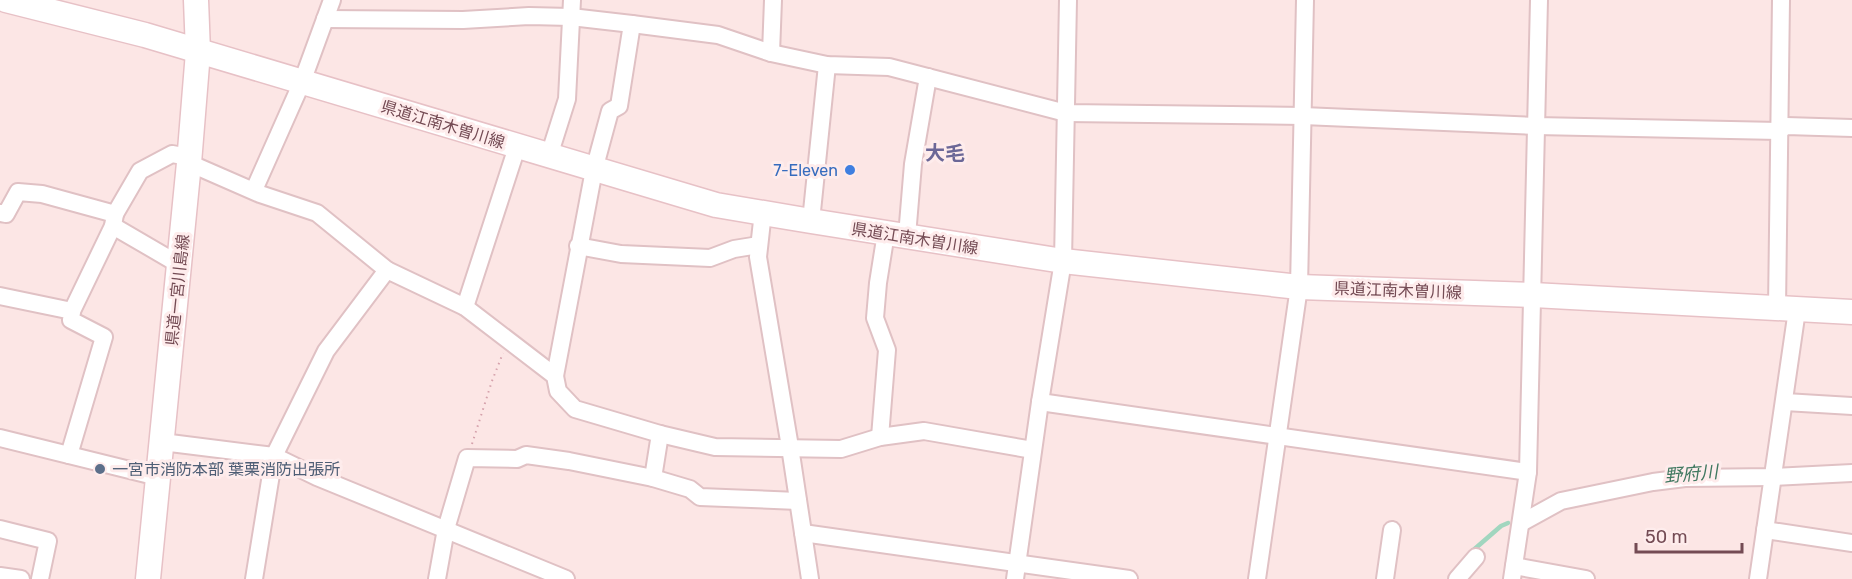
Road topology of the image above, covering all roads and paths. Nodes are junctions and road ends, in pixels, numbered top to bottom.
1 (6, 0) edge
2 (196, 0) edge
3 (332, 0) edge
4 (772, 0) edge
5 (1068, 0) edge
6 (1305, 0) edge
7 (1539, 0) edge
8 (1781, 0) edge
9 (571, 8) edge
10 (326, 19) junction
11 (632, 24) junction
12 (198, 52) junction
13 (771, 53) junction
14 (827, 65) junction
15 (928, 77) junction
16 (302, 82) junction
17 (1066, 113) junction
18 (1303, 116) junction
19 (1536, 126) junction
20 (1852, 128) edge
21 (1779, 131) junction
22 (517, 147) junction
23 (549, 156) junction
24 (189, 160) junction
25 (594, 170) junction
26 (254, 190) junction
27 (764, 212) junction
28 (0, 213) edge
29 (114, 220) junction
30 (811, 221) junction
31 (896, 235) junction
32 (578, 246) junction
33 (759, 246) junction
34 (1063, 261) junction
35 (180, 265) junction
36 (387, 270) junction
37 (1299, 287) junction
38 (1533, 295) junction
39 (0, 296) edge
40 (465, 307) junction
41 (1787, 309) junction
42 (72, 312) junction
43 (1852, 312) edge
44 (508, 341) junction
45 (555, 376) junction
46 (1040, 402) junction
47 (1785, 402) junction
48 (1852, 406) edge
49 (660, 434) junction
50 (1277, 435) junction
51 (880, 437) junction
52 (0, 438) edge
53 (162, 442) junction
54 (790, 447) junction
55 (1033, 450) junction
56 (69, 455) junction
57 (274, 456) junction
58 (467, 458) junction
59 (1774, 470) junction
60 (1528, 472) junction
61 (1852, 473) edge
62 (158, 477) junction
63 (653, 478) junction
64 (798, 501) junction
65 (1521, 523) junction
66 (446, 528) junction
67 (0, 529) edge
68 (1392, 530) dead end
69 (1765, 530) junction
70 (803, 533) junction
71 (1852, 543) edge
72 (1476, 557) dead end
73 (1016, 571) edge
74 (1513, 572) edge
75 (0, 576) edge
76 (21, 579) edge
77 (40, 579) edge
78 (148, 579) edge
79 (254, 579) edge
80 (437, 579) edge
81 (566, 579) edge
82 (810, 579) edge
83 (1129, 579) edge
84 (1257, 579) edge
85 (1385, 579) edge
86 (1457, 579) edge
87 (1586, 579) edge
88 (1758, 579) edge

1 - 12 main road, 県道江南木曽川線
2 - 12 main road, 県道一宮川島線
3 - 10 street
4 - 13 street
5 - 17 street
6 - 18 street
7 - 19 street
8 - 21 street
9 - 10 street
9 - 11 street
9 - 23 street
10 - 16 street
11 - 13 street
11 - 25 street
12 - 16 main road, 県道江南木曽川線
12 - 24 main road, 県道一宮川島線
13 - 14 street
14 - 15 street
14 - 30 street
15 - 17 street
15 - 31 street
16 - 22 main road, 県道江南木曽川線
16 - 26 street
17 - 18 street
17 - 34 street
18 - 19 street
18 - 37 street
19 - 21 street
19 - 38 street
20 - 21 street
21 - 41 street
22 - 23 main road, 県道江南木曽川線
22 - 40 street
23 - 25 main road, 県道江南木曽川線
24 - 26 street
24 - 29 street
24 - 35 main road, 県道一宮川島線
25 - 27 main road, 県道江南木曽川線
25 - 32 street
26 - 36 street
27 - 30 main road, 県道江南木曽川線
27 - 33 street
28 - 29 street
29 - 35 street
29 - 42 street
30 - 31 main road, 県道江南木曽川線
31 - 34 main road, 県道江南木曽川線
31 - 51 street
32 - 33 street
32 - 45 street
33 - 54 street
34 - 37 main road, 県道江南木曽川線
34 - 46 street
35 - 53 main road, 県道一宮川島線
36 - 40 street
36 - 57 street
37 - 38 main road, 県道江南木曽川線
37 - 50 street
38 - 41 main road, 県道江南木曽川線
38 - 60 street
39 - 42 street
40 - 44 street
41 - 43 main road, 県道江南木曽川線
41 - 47 street
42 - 56 street
44 - 45 street
44 - 58 path
45 - 49 street
46 - 50 street
46 - 55 street
47 - 48 street
47 - 59 street
49 - 54 street
49 - 63 street
50 - 60 street
50 - 84 street
51 - 54 street
51 - 55 street
52 - 56 street
53 - 57 street
53 - 62 main road, 県道一宮川島線
54 - 64 street
55 - 73 street
56 - 62 street
57 - 66 street
57 - 79 street
58 - 63 street
58 - 66 street
59 - 61 street
59 - 65 street
59 - 69 street
60 - 65 street
62 - 78 main road, 県道一宮川島線
63 - 64 street
64 - 70 street
65 - 74 street
66 - 80 street
66 - 81 street
67 - 77 street
68 - 85 street
69 - 71 street
69 - 88 street
70 - 73 street
70 - 82 street
72 - 86 street
73 - 83 street
74 - 87 street
75 - 76 street

